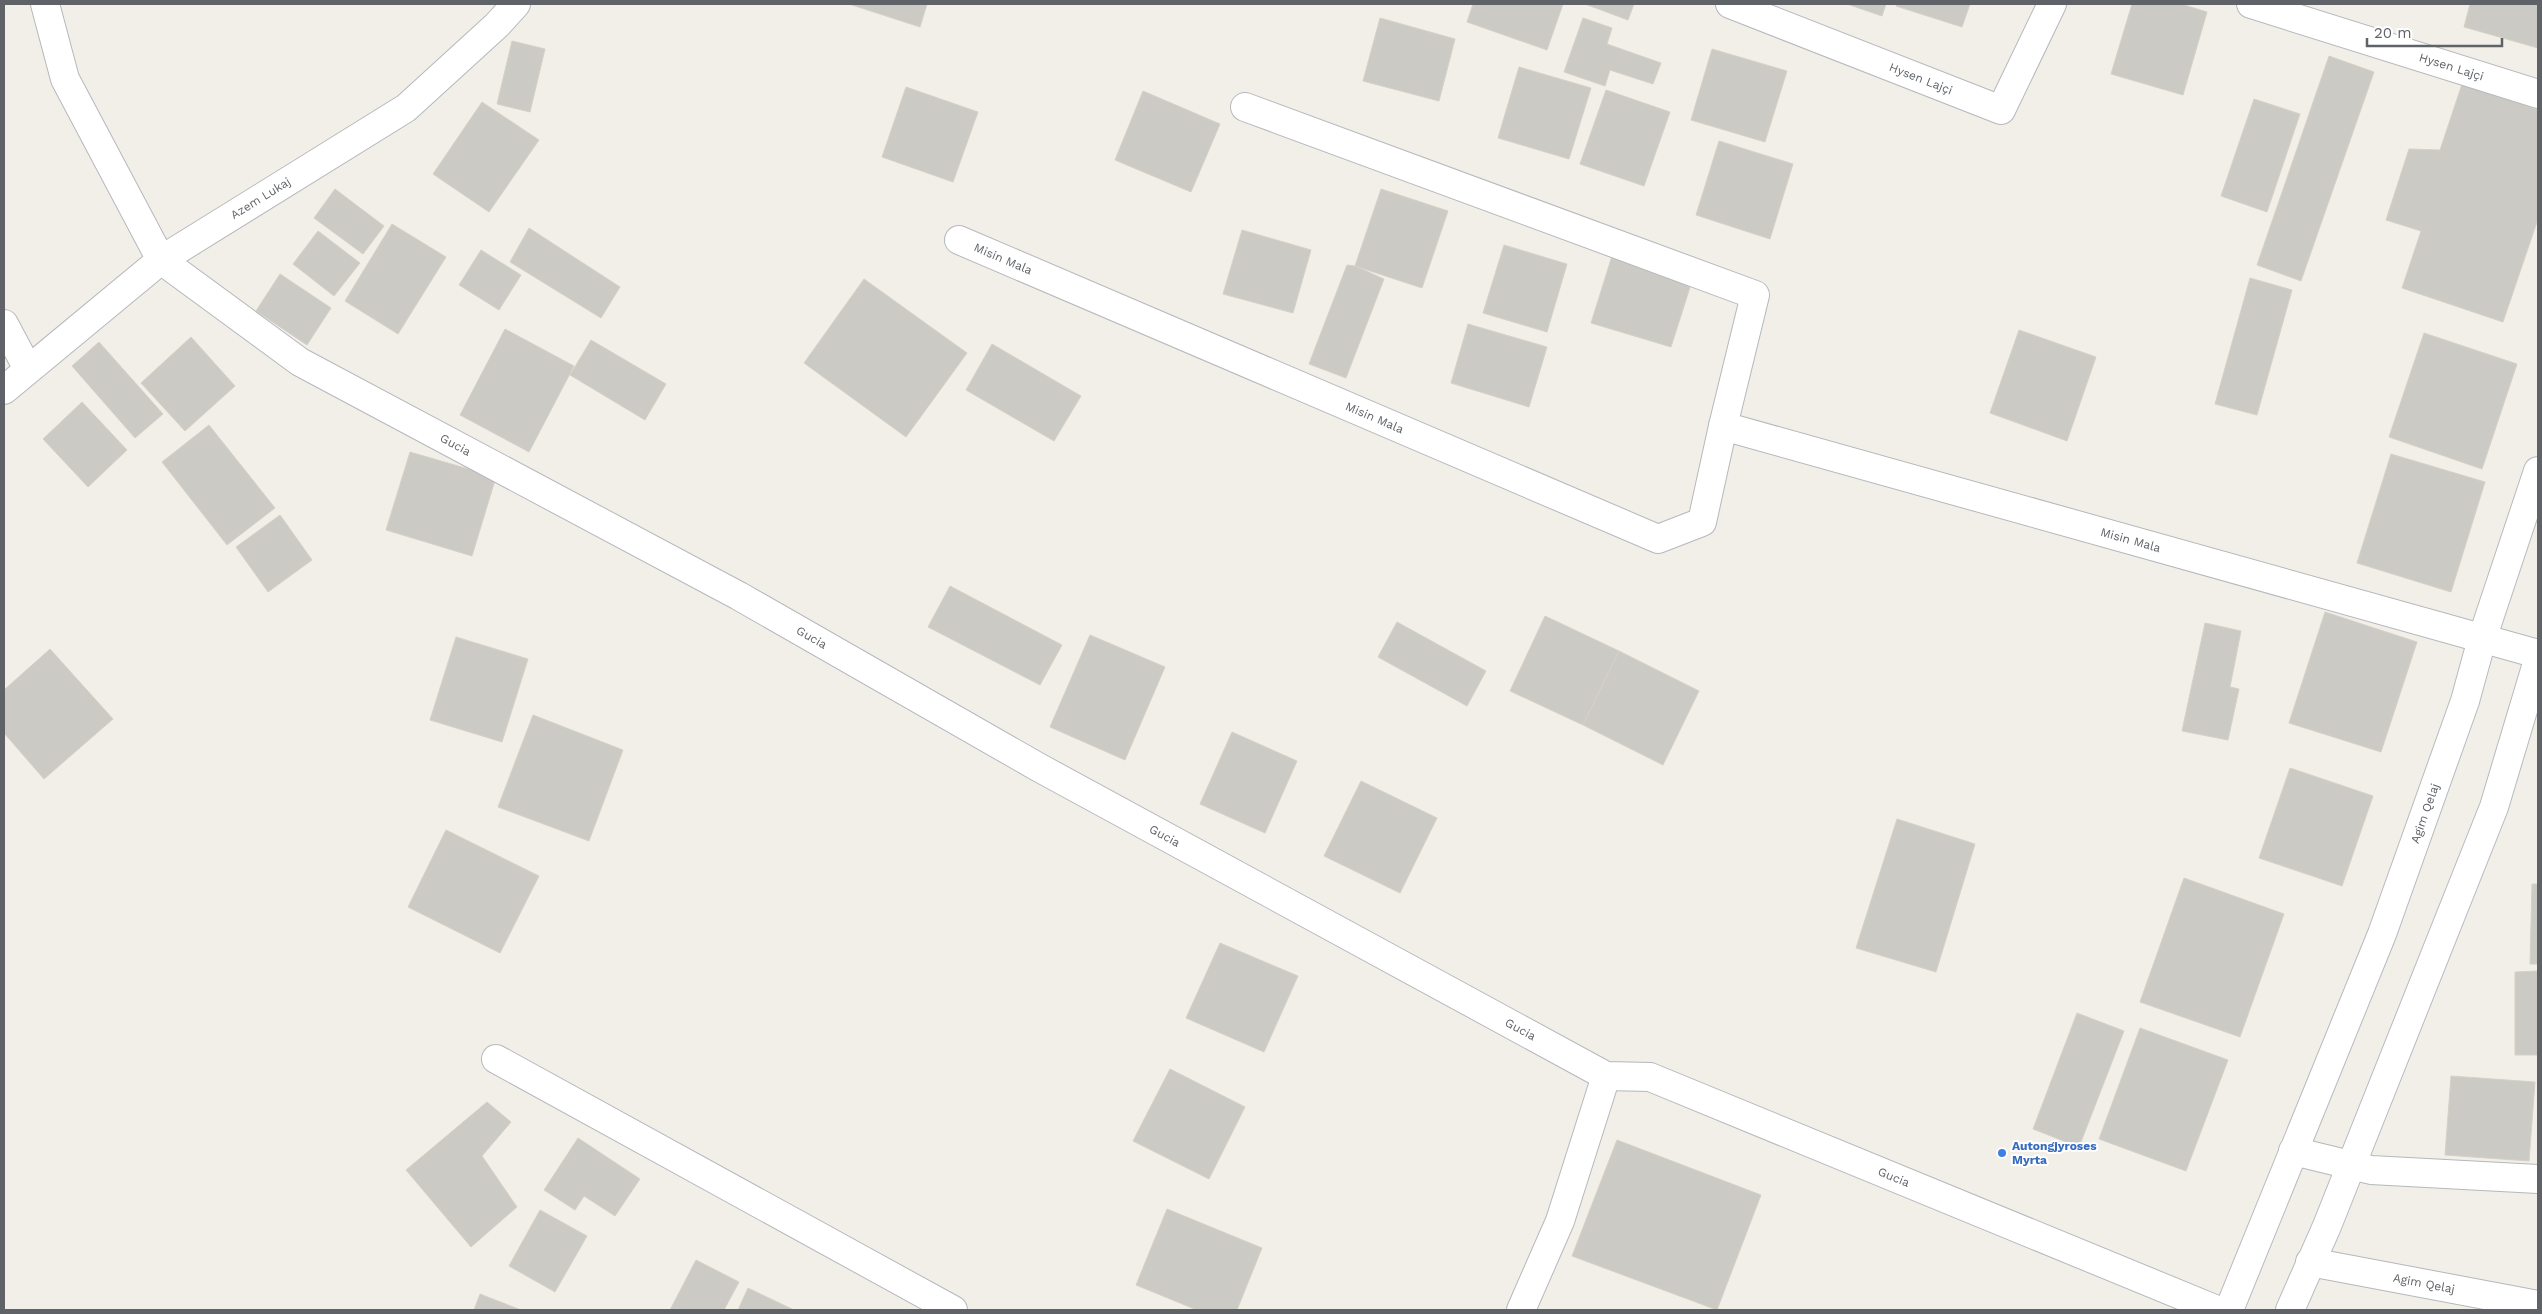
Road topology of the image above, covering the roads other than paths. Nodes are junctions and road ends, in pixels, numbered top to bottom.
1 (45, 4) edge
2 (516, 4) edge
3 (1730, 4) edge
4 (2052, 4) edge
5 (2251, 4) edge
6 (2538, 94) edge
7 (1245, 107) dead end
8 (960, 240) dead end
9 (161, 260) junction
10 (4, 324) edge
11 (28, 369) junction
12 (4, 390) edge
13 (1723, 426) junction
14 (2538, 471) edge
15 (2532, 510) edge
16 (2482, 638) junction
17 (2538, 654) edge
18 (2538, 660) edge
19 (496, 1059) dead end
20 (1606, 1076) junction
21 (2293, 1151) junction
22 (2351, 1164) junction
23 (2538, 1179) edge
24 (2310, 1262) junction
25 (2538, 1304) edge
26 (953, 1310) edge
27 (1520, 1310) edge
28 (2217, 1310) edge
29 (2229, 1310) edge
30 (2290, 1310) edge

1 - 9 street
2 - 9 street, Azem Lukaj
3 - 4 street, Hysen Lajçi
5 - 6 street, Hysen Lajçi
7 - 13 street, Misin Mala
8 - 13 street, Misin Mala
9 - 11 street, Azem Lukaj
9 - 20 street, Gucia
10 - 11 street
11 - 12 street, Azem Lukaj
13 - 16 street, Misin Mala
14 - 15 street, Agim Qelaj
15 - 16 street, Agim Qelaj
16 - 17 street, Misin Mala
16 - 21 street, Agim Qelaj
18 - 22 street
19 - 26 street
20 - 27 street
20 - 28 street, Gucia
21 - 22 street
21 - 29 street, Agim Qelaj
22 - 23 street
22 - 24 street
24 - 25 street, Agim Qelaj
24 - 30 street

